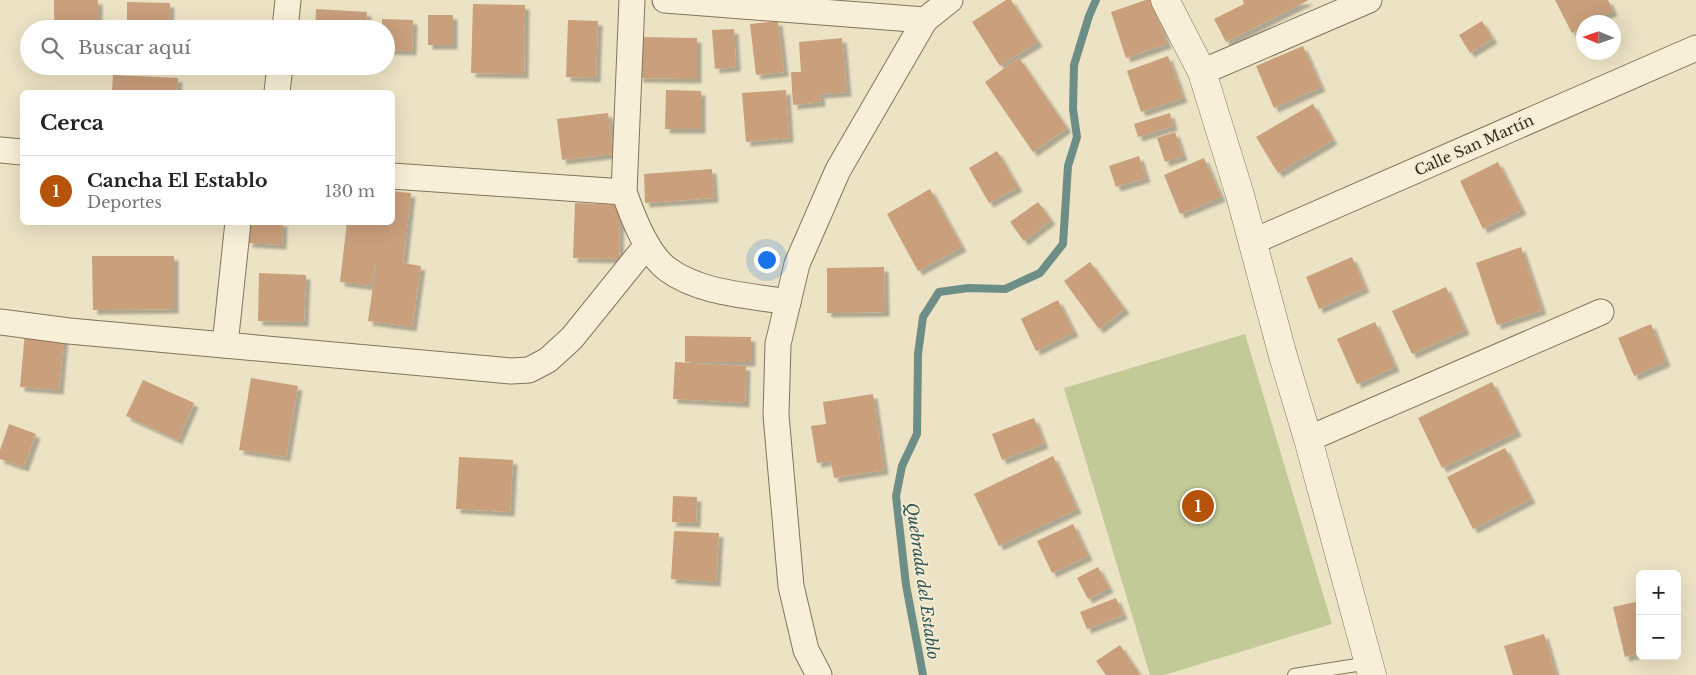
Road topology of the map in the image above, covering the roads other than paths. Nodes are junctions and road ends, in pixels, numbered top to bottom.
1 (288, 0) edge
2 (632, 0) edge
3 (665, 0) edge
4 (950, 0) edge
5 (1165, 0) edge
6 (1369, 0) edge
7 (896, 9) edge
8 (286, 20) edge
9 (925, 20) junction
10 (1696, 48) edge
11 (1202, 72) junction
12 (279, 75) edge
13 (277, 90) edge
14 (0, 150) edge
15 (20, 152) edge
16 (395, 176) edge
17 (624, 192) junction
18 (238, 225) edge
19 (1252, 242) junction
20 (647, 245) junction
21 (788, 302) junction
22 (1601, 312) dead end
23 (0, 322) edge
24 (225, 345) junction
25 (1308, 439) junction
26 (1371, 669) edge
27 (819, 675) edge
28 (1294, 675) edge

1 - 8 street
2 - 17 street
3 - 7 street
4 - 9 street
5 - 11 street
6 - 11 street
7 - 9 street
9 - 21 street
10 - 19 street, Calle San Martín
11 - 19 street
12 - 13 street
14 - 15 street
16 - 17 street
17 - 20 street
18 - 24 street
19 - 25 street
20 - 21 street
20 - 24 street
21 - 27 street
22 - 25 street
23 - 24 street
25 - 26 street
26 - 28 lane

